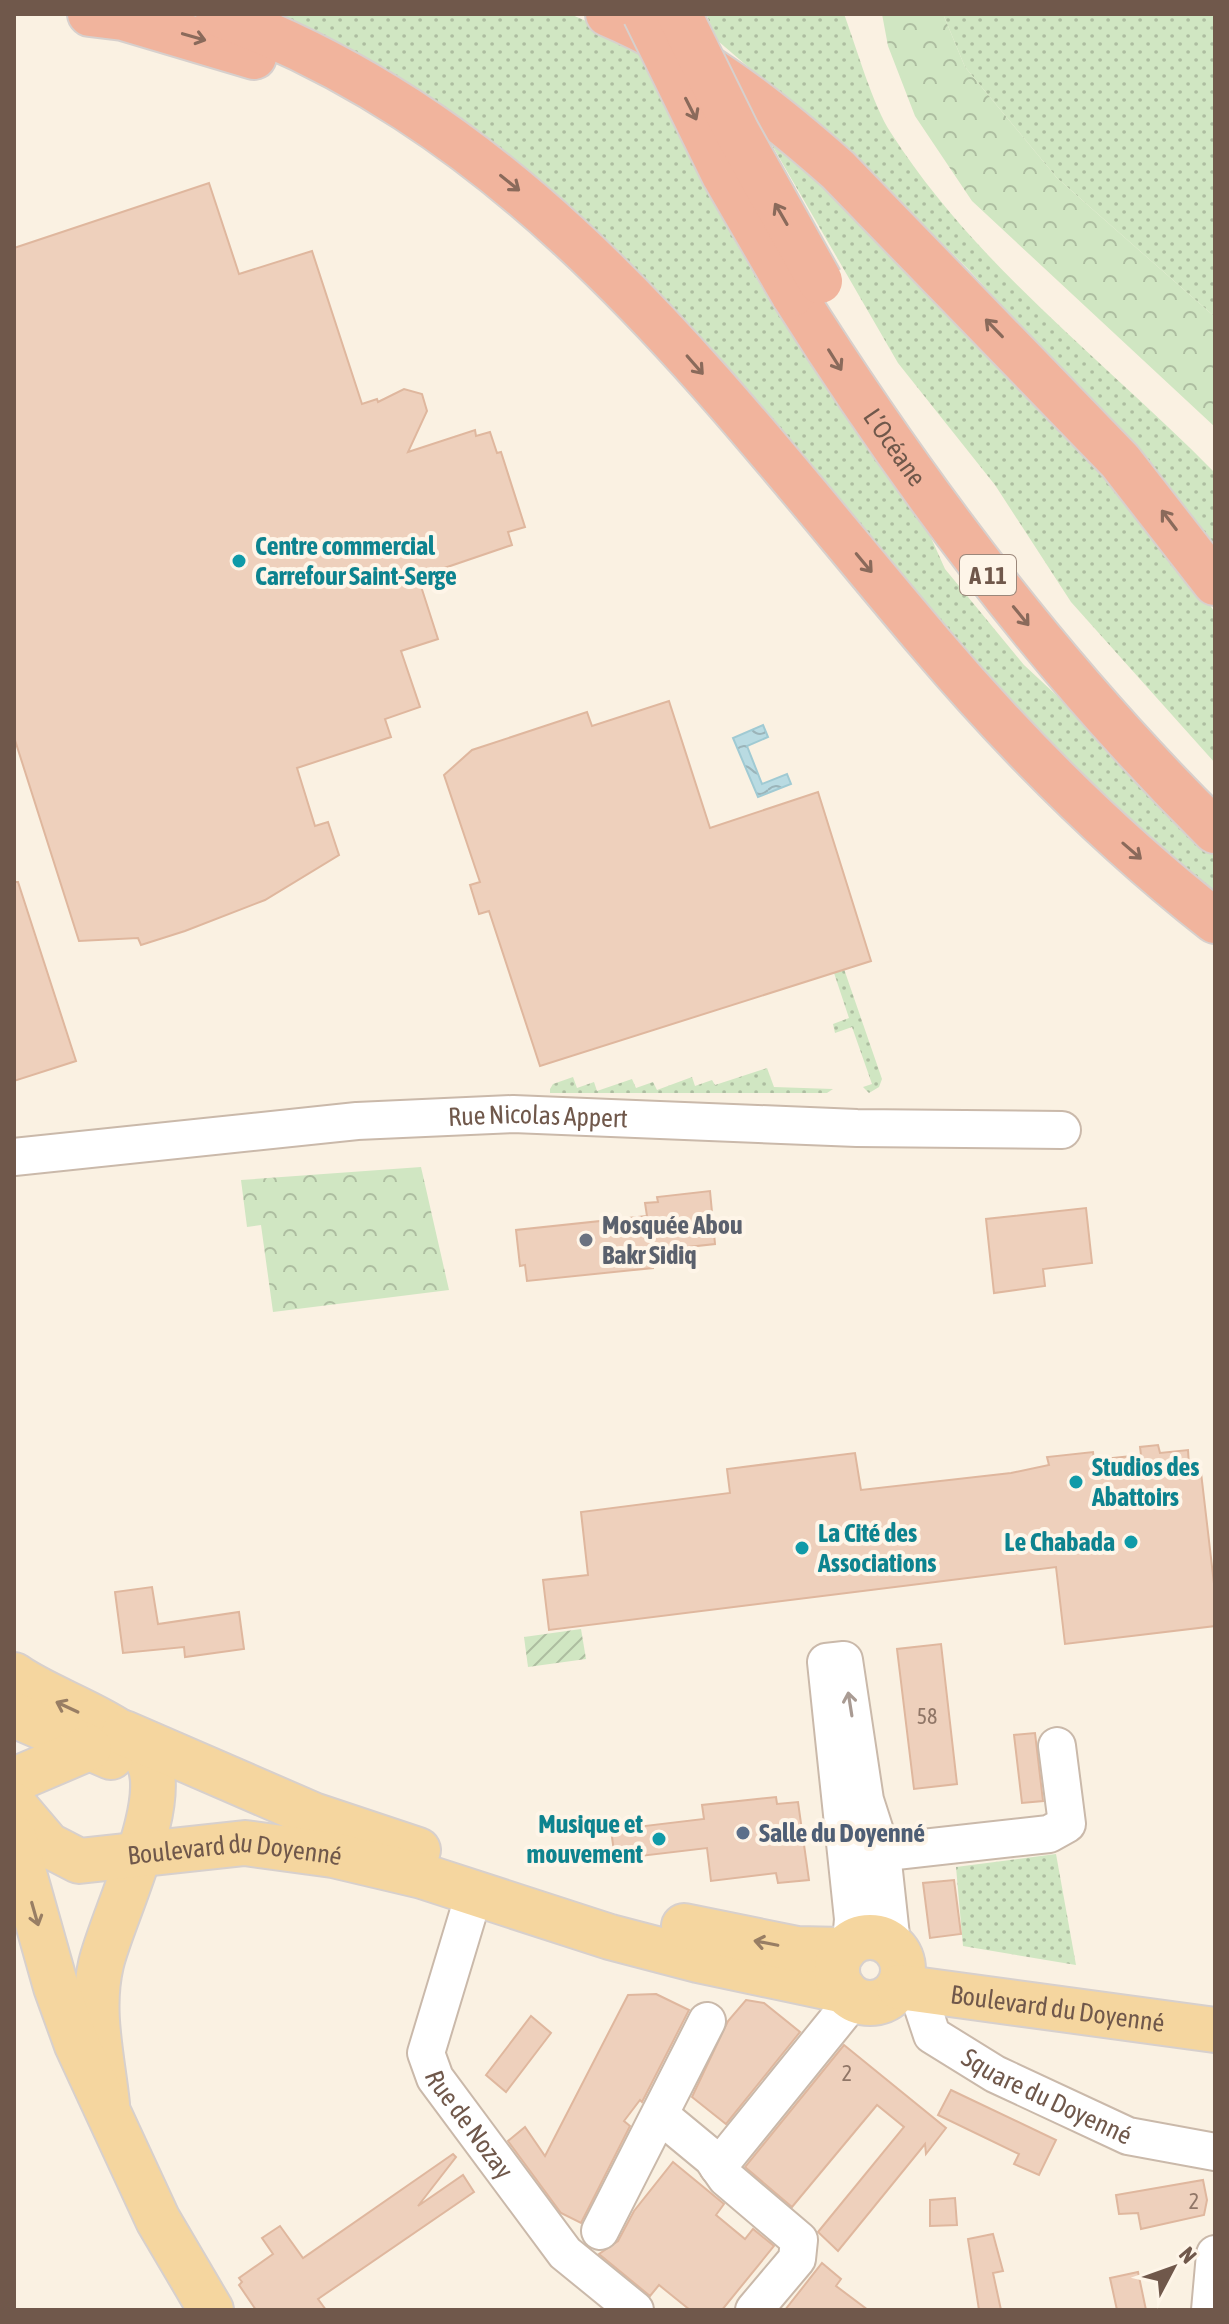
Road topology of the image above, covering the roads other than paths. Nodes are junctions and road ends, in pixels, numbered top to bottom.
1 (90, 14) edge
2 (218, 14) edge
3 (608, 14) edge
4 (645, 14) edge
5 (679, 14) edge
6 (447, 137) junction
7 (807, 288) junction
8 (1215, 583) edge
9 (1215, 788) edge
10 (1215, 831) edge
11 (1215, 921) edge
12 (1062, 1130) dead end
13 (14, 1157) edge
14 (14, 1675) edge
15 (14, 1715) edge
16 (106, 1740) junction
17 (1057, 1746) dead end
18 (154, 1775) junction
19 (14, 1780) edge
20 (14, 1805) edge
21 (313, 1815) junction
22 (14, 1838) edge
23 (882, 1853) junction
24 (846, 1856) junction
25 (137, 1857) junction
26 (474, 1894) junction
27 (571, 1901) junction
28 (876, 1971) junction
29 (1215, 2010) edge
30 (707, 2021) dead end
31 (1215, 2030) edge
32 (107, 2104) junction
33 (660, 2115) junction
34 (1215, 2152) edge
35 (718, 2167) junction
36 (600, 2231) dead end
37 (1215, 2254) edge
38 (211, 2310) edge
39 (635, 2310) edge
40 (754, 2310) edge
41 (1210, 2310) edge

1 -> 6 highway
2 - 6 highway
8 -> 3 highway
4 -> 7 highway, L’Océane / A 11, bridge
7 -> 5 highway, L’Océane / A 11, bridge
6 -> 11 highway
7 - 9 highway, L’Océane / A 11
7 -> 10 highway, L’Océane / A 11
12 - 13 street, Rue Nicolas Appert
16 -> 14 main road
15 - 16 main road, Boulevard du Doyenné
16 - 18 main road
16 - 19 main road
16 - 21 main road, Boulevard du Doyenné
17 - 23 street
18 - 21 main road, Boulevard du Doyenné
18 - 25 main road
20 - 25 main road, Boulevard du Doyenné
21 - 27 main road, Boulevard du Doyenné
22 -> 32 main road
23 - 24 street
23 -> 24 street
23 - 28 street
24 - 28 street
25 - 26 main road, Boulevard du Doyenné
25 - 32 main road
26 - 27 main road, Boulevard du Doyenné
26 - 28 main road, Boulevard du Doyenné
26 - 39 street, Rue de Nozay
28 -> 27 main road, Boulevard du Doyenné
28 - 29 main road, Boulevard du Doyenné
28 - 31 main road, Boulevard du Doyenné
28 - 34 street, Square du Doyenné
28 - 35 street
30 - 33 street
32 - 38 main road
33 - 35 street
33 - 36 street
35 - 40 street
37 - 41 street

